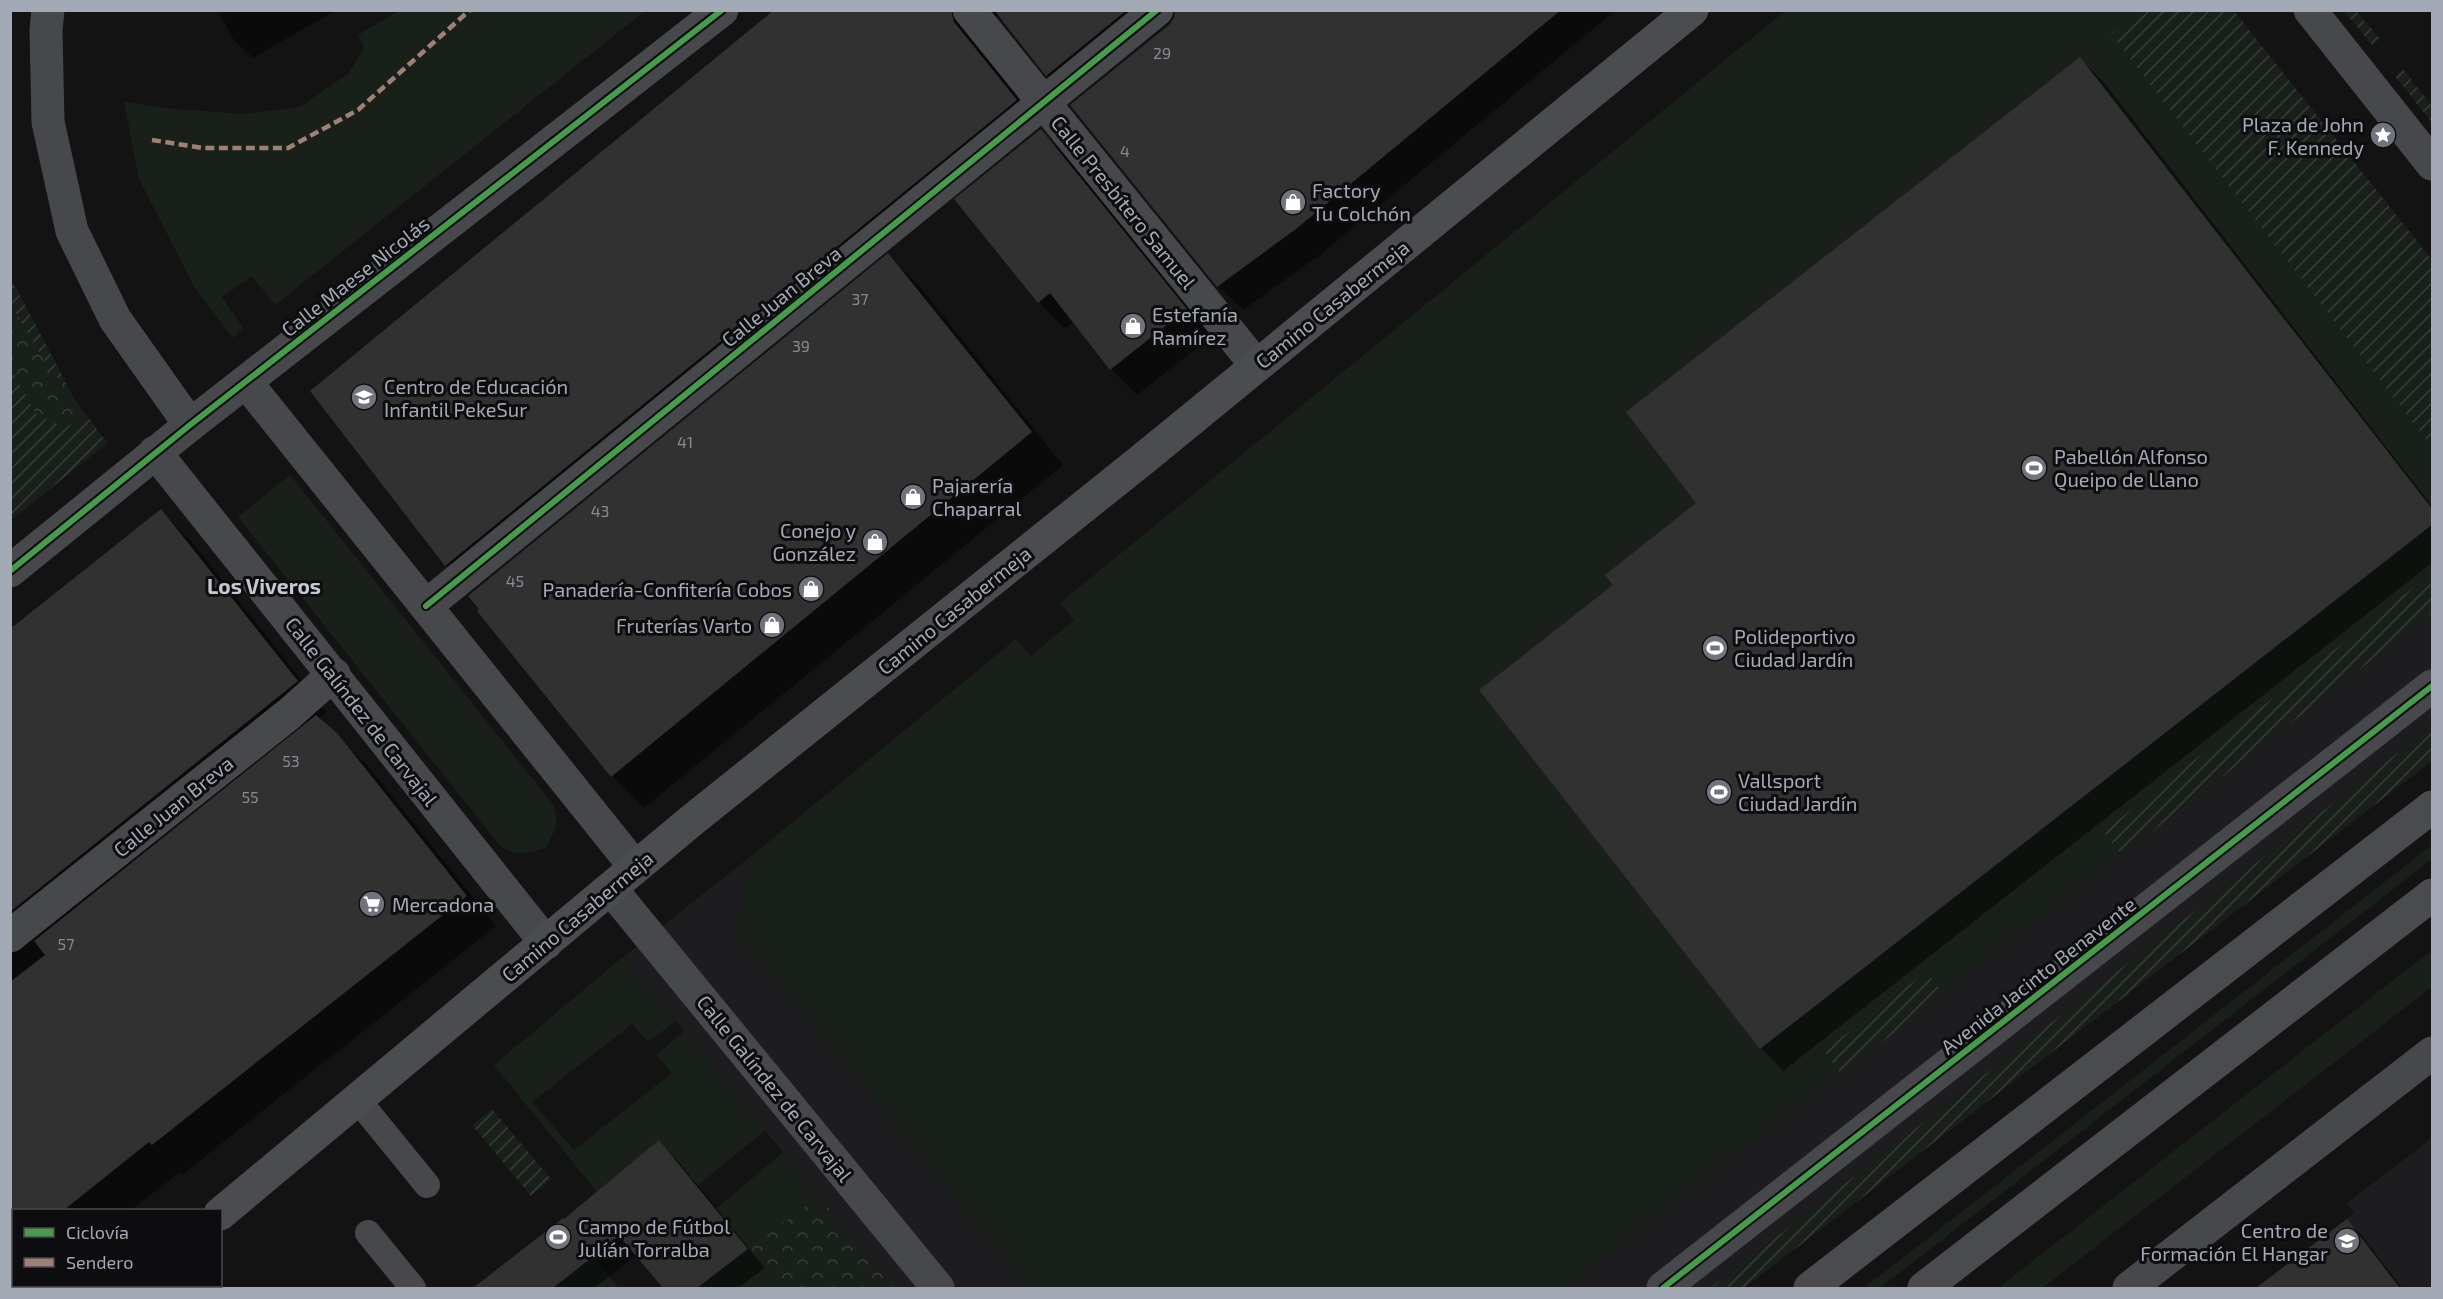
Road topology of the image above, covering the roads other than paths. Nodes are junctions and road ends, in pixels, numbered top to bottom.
1 (48, 10) edge
2 (722, 10) edge
3 (969, 10) edge
4 (1156, 10) edge
5 (1692, 10) edge
6 (2310, 10) edge
7 (1044, 102) junction
8 (2433, 164) edge
9 (1256, 365) junction
10 (246, 382) junction
11 (190, 424) junction
12 (155, 452) junction
13 (10, 571) edge
14 (426, 606) junction
15 (334, 674) junction
16 (2433, 686) edge
17 (2433, 807) edge
18 (635, 867) junction
19 (611, 889) junction
20 (2433, 895) edge
21 (10, 936) edge
22 (546, 943) junction
23 (2433, 1053) edge
24 (357, 1099) junction
25 (427, 1185) dead end
26 (222, 1212) edge
27 (368, 1233) dead end
28 (413, 1288) edge
29 (938, 1288) edge
30 (1663, 1288) edge
31 (1810, 1288) edge
32 (1924, 1288) edge
33 (2129, 1288) edge

1 - 11 street
2 - 10 street, Calle Maese Nicolás
3 - 7 street, Calle Presbítero Samuel
4 - 7 street, Calle Juan Breva
5 - 9 main road, Camino Casabermeja
6 - 8 street
7 - 9 street, Calle Presbítero Samuel
7 - 14 street, Calle Juan Breva
9 - 18 main road, Camino Casabermeja
10 - 11 street, Calle Maese Nicolás
10 - 14 street
11 - 12 street, Calle Maese Nicolás
12 - 13 street, Calle Maese Nicolás
12 - 15 street, Calle Galíndez de Carvajal
14 - 18 street
15 - 21 street, Calle Juan Breva
15 - 22 street, Calle Galíndez de Carvajal
16 - 30 street, Avenida Jacinto Benavente
17 - 31 main road
18 - 19 main road, Camino Casabermeja
19 - 22 main road, Camino Casabermeja
19 - 29 street, Calle Galíndez de Carvajal
20 - 32 main road
22 - 24 main road, Camino Casabermeja
23 - 33 street
24 - 25 lane
24 - 26 main road, Camino Casabermeja
27 - 28 lane

